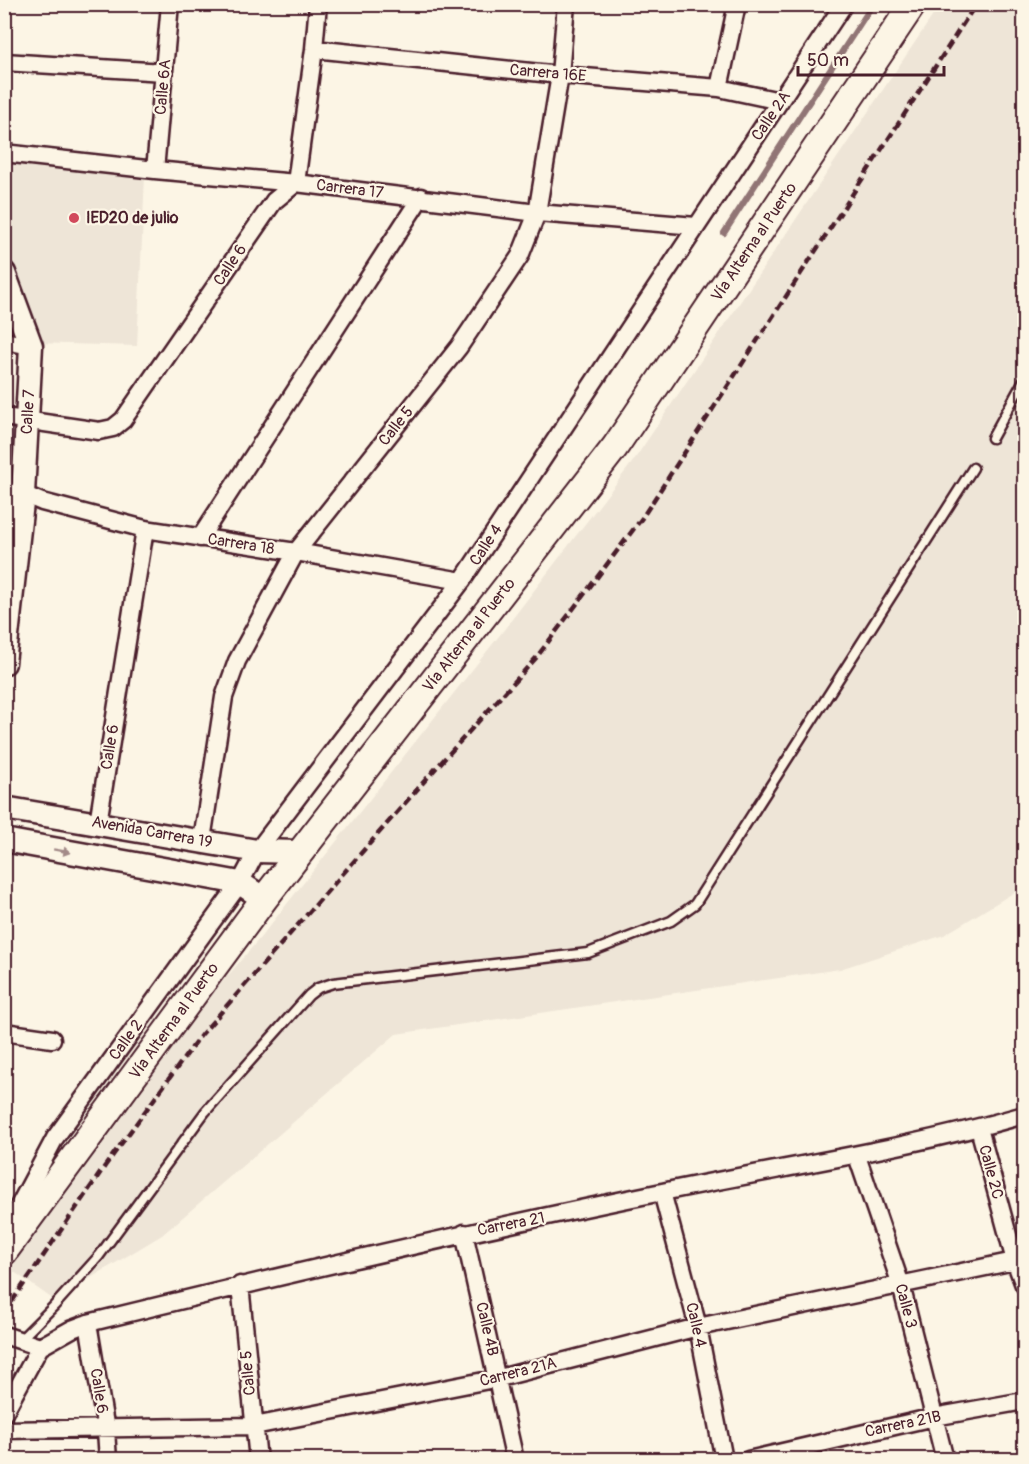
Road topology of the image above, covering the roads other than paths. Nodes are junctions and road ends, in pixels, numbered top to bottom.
1 (170, 4) edge
2 (318, 4) edge
3 (566, 4) edge
4 (737, 4) edge
5 (844, 4) edge
6 (913, 4) edge
7 (314, 49) junction
8 (4, 62) edge
9 (164, 72) junction
10 (560, 75) junction
11 (719, 88) junction
12 (780, 101) junction
13 (4, 153) edge
14 (155, 170) junction
15 (296, 183) junction
16 (421, 197) junction
17 (537, 213) junction
18 (696, 226) junction
19 (4, 273) edge
20 (4, 341) edge
21 (31, 346) junction
22 (1024, 380) edge
23 (4, 417) edge
24 (28, 422) junction
25 (992, 438) dead end
26 (973, 468) dead end
27 (14, 492) edge
28 (145, 529) junction
29 (200, 537) junction
30 (296, 552) junction
31 (10, 564) edge
32 (462, 581) junction
33 (6, 639) edge
34 (4, 663) edge
35 (4, 808) edge
36 (98, 822) junction
37 (4, 840) edge
38 (202, 840) junction
39 (257, 851) junction
40 (299, 852) junction
41 (240, 883) junction
42 (264, 899) junction
43 (4, 1032) edge
44 (52, 1039) dead end
45 (1024, 1115) edge
46 (979, 1128) junction
47 (857, 1156) junction
48 (662, 1192) junction
49 (464, 1233) junction
50 (4, 1234) edge
51 (4, 1252) edge
52 (1020, 1260) edge
53 (901, 1285) junction
54 (1024, 1285) edge
55 (240, 1286) junction
56 (88, 1323) junction
57 (698, 1328) junction
58 (12, 1338) edge
59 (40, 1347) junction
60 (499, 1378) junction
61 (1024, 1401) edge
62 (4, 1413) edge
63 (934, 1417) junction
64 (254, 1426) junction
65 (4, 1430) edge
66 (105, 1430) junction
67 (108, 1460) edge
68 (258, 1460) edge
69 (516, 1460) edge
70 (724, 1460) edge
71 (748, 1460) edge
72 (945, 1460) edge

1 - 9 street, Calle 6A
2 - 7 street
3 - 10 street, Calle 5
4 - 11 street
5 - 12 street, Calle 2A
6 - 40 main road, Vía Alterna al Puerto
7 - 10 street, Carrera 16E
7 - 15 street
8 - 9 street
9 - 14 street, Calle 6A
10 - 11 street, Carrera 16E
10 - 17 street, Calle 5
11 - 12 street, Carrera 16E
12 - 18 street, Calle 2A
13 - 14 street, Carrera 17
14 - 15 street, Carrera 17
15 - 16 street, Carrera 17
15 - 24 street, Calle 6
16 - 17 street, Carrera 17
16 - 29 street
17 - 18 street, Carrera 17
17 - 30 street, Calle 5
18 - 32 street, Calle 4
19 - 21 main road, Calle 7
20 - 21 street
21 - 24 main road, Calle 7
22 - 25 lane
23 - 24 street, Calle 6
24 - 27 main road, Calle 7
26 - 58 lane
27 - 28 street, Carrera 18
27 - 31 main road, Calle 7
28 - 29 street, Carrera 18
28 - 36 street, Calle 6
29 - 30 street, Carrera 18
30 - 32 street, Carrera 18
30 - 38 street, Calle 5
31 - 33 main road, Calle 7
32 - 39 street, Calle 4
33 - 34 main road, Calle 7
35 - 36 main road, Avenida Carrera 19
36 - 38 main road, Avenida Carrera 19
37 -> 41 main road, Avenida Carrera 19
38 - 39 main road, Avenida Carrera 19
39 - 40 main road, Avenida Carrera 19
39 - 41 street, Calle 2
40 - 42 main road, Vía Alterna al Puerto
41 - 42 main road, Avenida Carrera 19
41 - 50 street, Calle 2
42 - 51 main road, Vía Alterna al Puerto
43 - 44 street
45 - 46 street, Carrera 21
46 - 47 street, Carrera 21
46 - 52 street, Calle 2C
47 - 48 street, Carrera 21
47 - 53 street, Calle 3
48 - 49 street, Carrera 21
48 - 57 street, Calle 4
49 - 55 street, Carrera 21
49 - 60 street, Calle 4B
52 - 53 street, Carrera 21A
52 - 54 street, Calle 2C
53 - 57 street, Carrera 21A
53 - 63 street, Calle 3
55 - 56 street, Carrera 21
55 - 64 street, Calle 5
56 - 59 street, Carrera 21
56 - 66 street, Calle 6
57 - 60 street, Carrera 21A
57 - 70 street, Calle 4
58 - 59 street
59 - 62 street
60 - 64 street, Carrera 21A
60 - 69 street, Calle 4B
61 - 63 street, Carrera 21B
63 - 71 street, Carrera 21B
63 - 72 street, Calle 3
64 - 66 street, Carrera 21A
64 - 68 street, Calle 5
65 - 66 street, Carrera 21A
66 - 67 street, Calle 6

